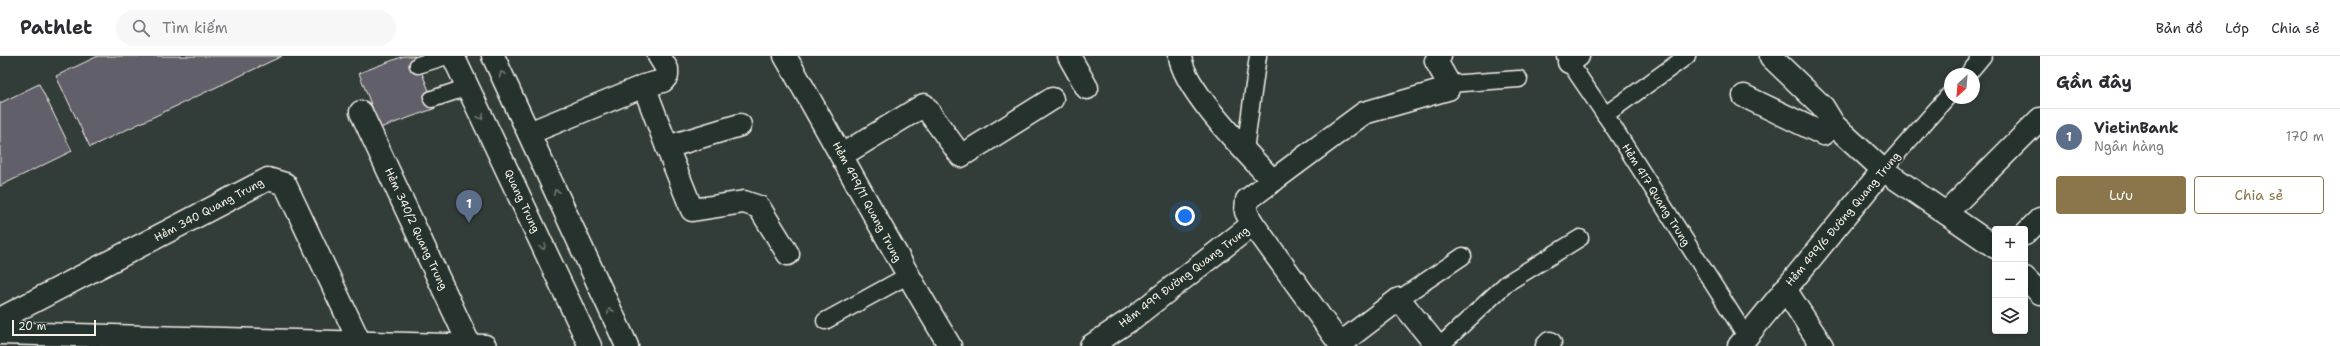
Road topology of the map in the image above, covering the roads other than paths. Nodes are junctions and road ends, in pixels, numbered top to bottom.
1 (447, 56) edge
2 (453, 56) edge
3 (493, 56) edge
4 (660, 56) edge
5 (785, 56) edge
6 (1069, 56) edge
7 (1180, 56) edge
8 (1258, 56) edge
9 (1687, 56) edge
10 (1983, 56) edge
11 (1438, 57) edge
12 (1771, 57) dead end
13 (1570, 58) edge
14 (418, 65) dead end
15 (1973, 68) edge
16 (1519, 79) dead end
17 (1448, 84) junction
18 (644, 86) junction
19 (468, 87) junction
20 (1086, 88) dead end
21 (1744, 96) dead end
22 (1052, 98) dead end
23 (432, 99) dead end
24 (1944, 101) edge
25 (361, 112) dead end
26 (1605, 115) junction
27 (2040, 119) edge
28 (740, 125) dead end
29 (1834, 125) junction
30 (529, 133) junction
31 (667, 147) junction
32 (1245, 150) junction
33 (842, 155) junction
34 (1883, 170) junction
35 (1273, 181) junction
36 (1946, 213) junction
37 (2040, 219) edge
38 (1253, 224) junction
39 (2028, 231) edge
40 (1580, 238) dead end
41 (1992, 245) edge
42 (788, 254) dead end
43 (1463, 256) dead end
44 (906, 276) junction
45 (2028, 281) edge
46 (1784, 289) junction
47 (2040, 293) edge
48 (1399, 299) junction
49 (0, 319) edge
50 (825, 320) dead end
51 (0, 334) edge
52 (1743, 341) edge
53 (360, 343) junction
54 (1339, 345) edge
55 (470, 346) edge
56 (485, 346) edge
57 (590, 346) edge
58 (627, 346) edge
59 (950, 346) edge
60 (1091, 346) edge
61 (1437, 346) edge
62 (1440, 346) edge
63 (1822, 346) edge

1 - 14 lane
2 - 19 street, Quang Trung
30 -> 3 street
4 - 18 street
5 - 33 street, Hẻm 499/11 Quang Trung
6 - 20 street
7 - 32 street
8 - 32 lane
9 - 26 lane
10 - 15 lane
11 - 17 street
12 - 29 street
13 - 26 lane, Hẻm 417 Quang Trung
16 - 17 lane
17 - 35 street, Hẻm 499 Đường Quang Trung
18 - 30 street
18 - 31 street
19 - 23 lane
19 -> 57 street, Quang Trung
21 - 29 street
22 - 33 street
24 - 34 lane, Hẻm 499/6 Đường Quang Trung
25 - 55 street, Hẻm 340/2 Quang Trung
26 - 52 lane, Hẻm 417 Quang Trung
27 - 36 street
28 - 31 street
29 - 34 street
58 -> 30 street
31 - 42 street
32 - 35 street
33 - 44 street, Hẻm 499/11 Quang Trung
34 - 36 street
34 - 46 street, Hẻm 499/6 Đường Quang Trung
35 - 38 street, Hẻm 499 Đường Quang Trung
36 - 41 street
37 - 39 street
38 - 54 street
38 - 60 street, Hẻm 499 Đường Quang Trung
40 - 62 lane
43 - 48 lane
44 - 50 lane
44 - 59 street, Hẻm 499/11 Quang Trung
45 - 47 street
46 - 52 street, Hẻm 499/6 Đường Quang Trung
46 - 63 street
48 - 54 street
48 - 61 street
49 - 53 street, Hẻm 340 Quang Trung
51 - 53 street
53 - 55 street
55 - 56 street

